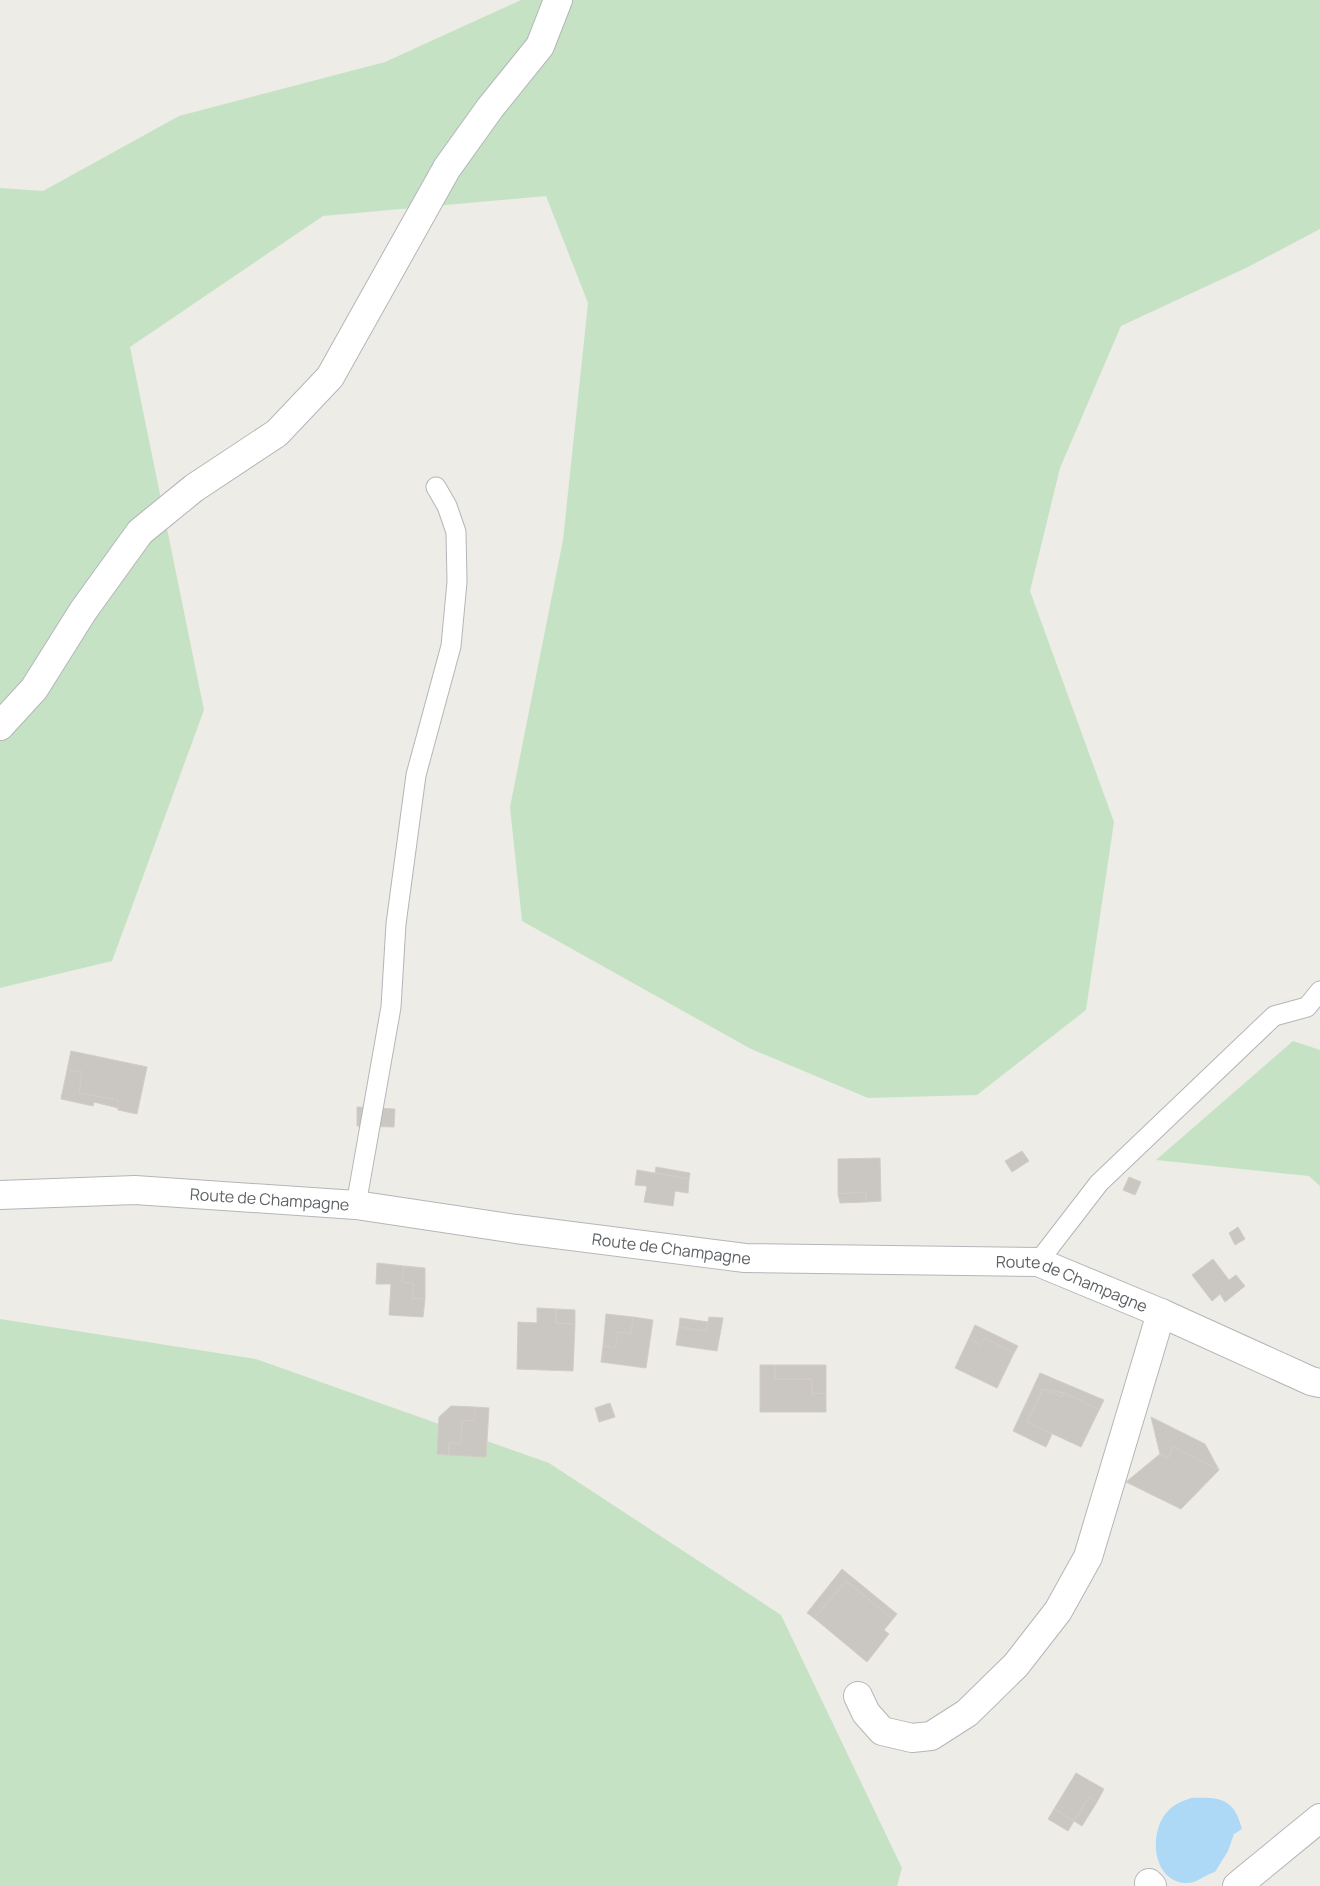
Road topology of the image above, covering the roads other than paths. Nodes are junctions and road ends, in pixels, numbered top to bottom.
1 (558, 0) edge
2 (436, 488) dead end
3 (0, 726) edge
4 (1320, 991) edge
5 (0, 1195) edge
6 (356, 1205) junction
7 (1038, 1262) junction
8 (1161, 1313) junction
9 (1320, 1382) edge
10 (858, 1696) dead end
11 (1320, 1818) edge
12 (1238, 1886) edge

1 - 3 street
2 - 6 lane
4 - 7 lane
5 - 6 street, Route de Champagne
6 - 7 street, Route de Champagne
7 - 8 street, Route de Champagne
8 - 9 street, Route de Champagne
8 - 10 street
11 - 12 street

